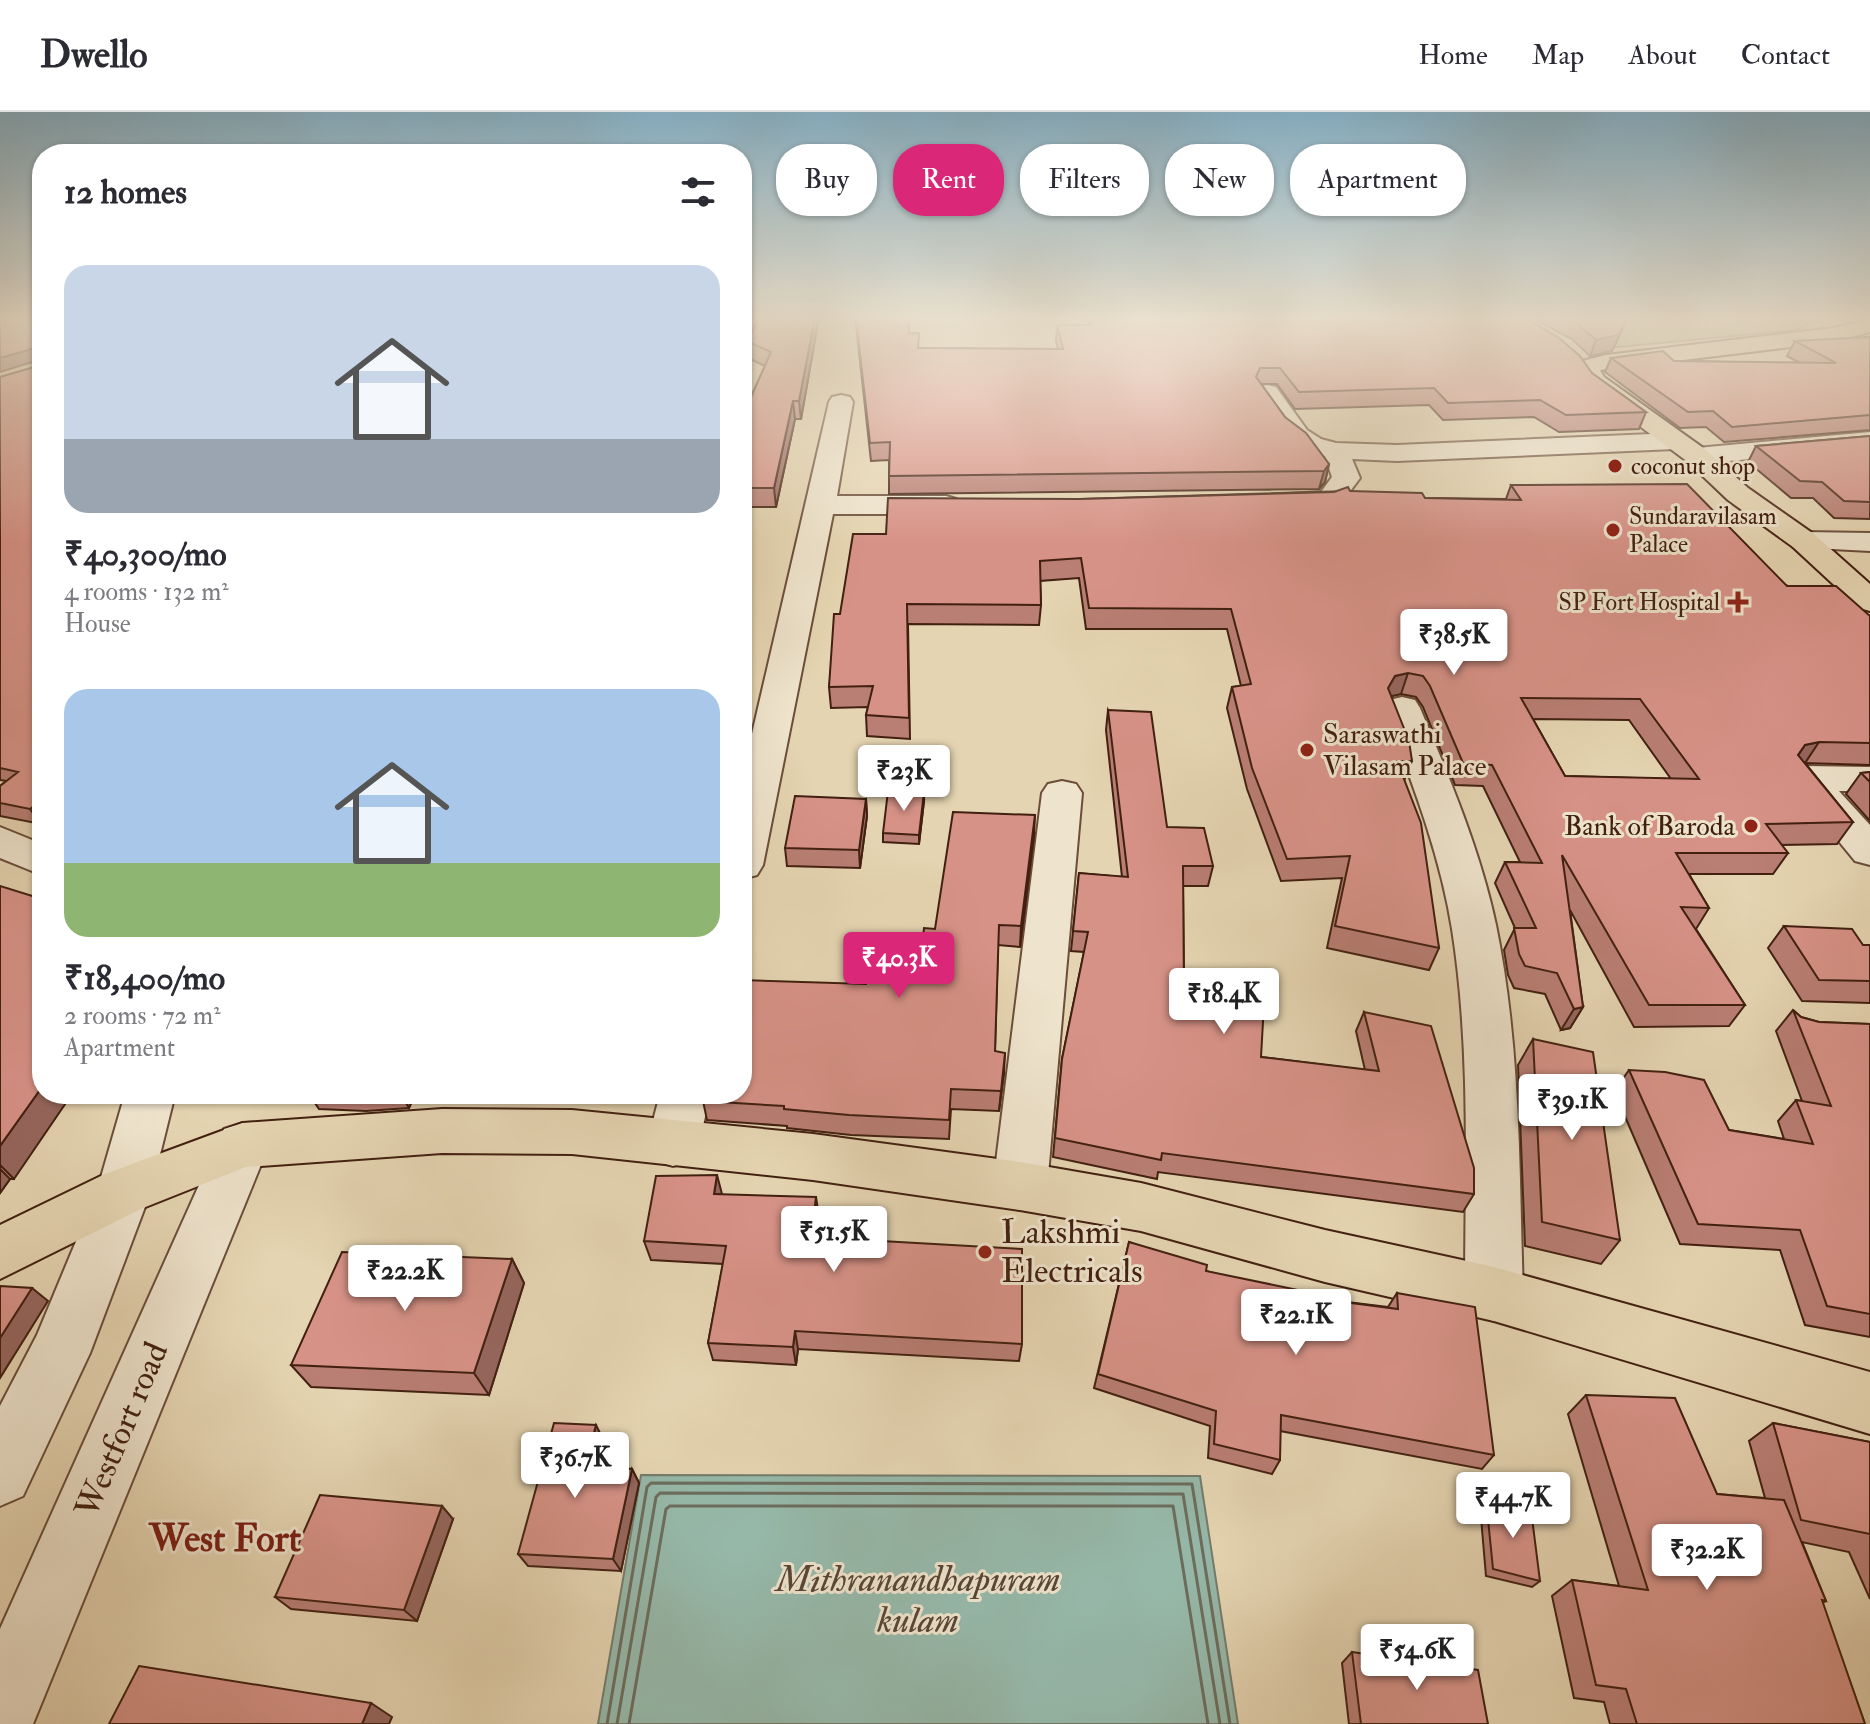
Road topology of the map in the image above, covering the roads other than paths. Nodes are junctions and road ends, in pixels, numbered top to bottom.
1 (1267, 392) edge
2 (1609, 392) edge
3 (841, 402) dead end
4 (1870, 440) edge
5 (1686, 449) junction
6 (1336, 451) junction
7 (1251, 502) edge
8 (821, 505) junction
9 (972, 505) edge
10 (1804, 541) junction
11 (1870, 542) edge
12 (1870, 601) edge
13 (1402, 708) dead end
14 (1870, 779) edge
15 (1062, 793) dead end
16 (752, 819) edge
17 (0, 841) edge
18 (1870, 851) edge
19 (32, 856) edge
20 (147, 1104) edge
21 (679, 1119) edge
22 (243, 1145) junction
23 (1020, 1186) junction
24 (124, 1191) junction
25 (0, 1253) edge
26 (1494, 1294) junction
27 (1870, 1403) edge
28 (0, 1473) edge
29 (0, 1714) edge

1 - 6 street
2 - 5 main road
3 - 8 street
4 - 5 street
5 - 6 street
5 - 10 main road
6 - 7 street
8 - 9 street
8 - 16 street
10 - 11 street
10 - 12 main road
13 - 26 street
14 - 18 street
15 - 23 street
17 - 19 street
20 - 24 street
21 - 22 main road
21 - 23 main road
22 - 24 main road
22 - 29 street, Westfort road
23 - 26 main road
24 - 25 main road
24 - 28 street
26 - 27 main road

